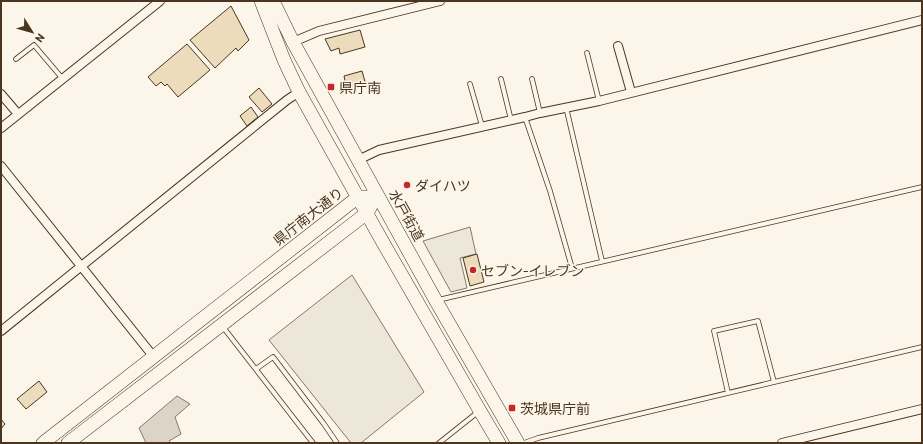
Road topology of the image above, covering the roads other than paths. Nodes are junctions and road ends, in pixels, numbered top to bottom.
1 (160, 1) edge
2 (261, 1) edge
3 (273, 1) edge
4 (440, 1) edge
5 (922, 20) edge
6 (293, 42) junction
7 (618, 46) dead end
8 (587, 53) dead end
9 (16, 58) dead end
10 (62, 78) junction
11 (500, 79) dead end
12 (532, 79) dead end
13 (470, 84) dead end
14 (299, 92) junction
15 (631, 92) junction
16 (1, 94) edge
17 (599, 100) junction
18 (566, 107) junction
19 (540, 113) junction
20 (18, 114) junction
21 (525, 118) junction
22 (511, 120) junction
23 (482, 127) junction
24 (1, 128) edge
25 (358, 160) junction
26 (1, 166) edge
27 (922, 187) edge
28 (358, 197) junction
29 (379, 197) junction
30 (366, 212) junction
31 (602, 261) junction
32 (82, 266) junction
33 (572, 268) junction
34 (436, 301) junction
35 (221, 325) junction
36 (1, 330) edge
37 (922, 347) edge
38 (153, 356) junction
39 (256, 369) junction
40 (774, 382) junction
41 (728, 392) junction
42 (922, 409) edge
43 (480, 411) junction
44 (510, 429) junction
45 (65, 439) edge
46 (497, 440) edge
47 (43, 443) edge
48 (313, 443) edge
49 (337, 443) edge
50 (439, 443) edge
51 (518, 443) edge
52 (524, 443) edge
53 (782, 443) edge

1 - 10 street
2 - 14 main road
3 - 6 main road, 水戸街道
4 - 6 street
5 - 15 street
6 - 25 main road, 水戸街道
7 - 15 street
8 - 17 lane
9 - 10 lane
10 - 20 street
11 - 22 lane
12 - 19 lane
13 - 23 lane
14 - 28 main road
14 - 32 street
15 - 17 street
16 - 20 street
17 - 18 street
18 - 19 street
18 - 31 lane
19 - 21 street
20 - 24 street
21 - 22 street
21 - 33 lane
22 - 23 street
23 - 25 street
25 - 29 main road, 水戸街道
26 - 32 street
27 - 31 lane
28 - 29 main road, 県庁南大通り
28 - 30 main road
28 - 38 main road, 県庁南大通り
29 - 30 main road, 県庁南大通り
29 - 34 main road, 水戸街道
30 - 35 main road, 県庁南大通り
30 - 43 main road
31 - 33 lane
32 - 36 street
32 - 38 street
33 - 34 lane
34 - 44 main road, 水戸街道
35 - 39 lane
35 - 45 main road, 県庁南大通り
37 - 40 lane
38 - 45 main road, 県庁南大通り
39 - 48 lane
39 - 49 lane
40 - 41 lane
40 - 41 lane
41 - 52 lane
42 - 53 street
43 - 46 main road
43 - 50 lane
44 - 46 main road
44 - 51 main road, 水戸街道
45 - 47 main road, 県庁南大通り

